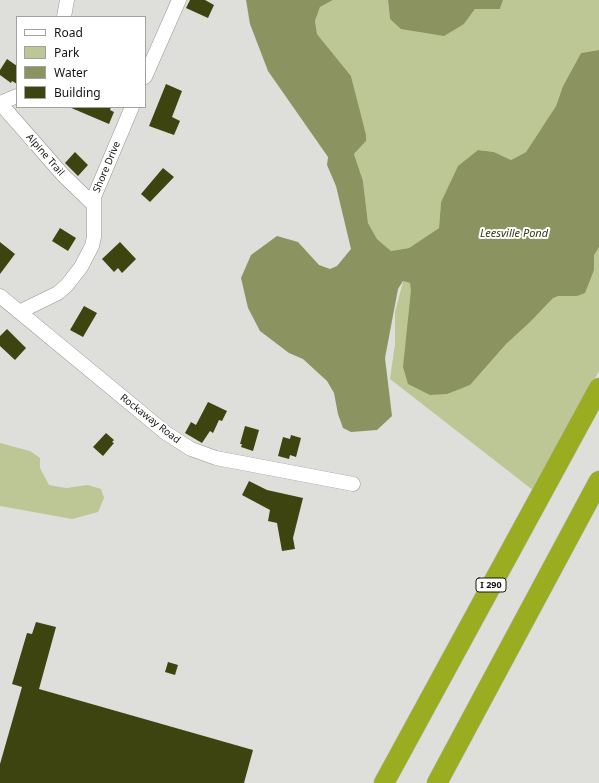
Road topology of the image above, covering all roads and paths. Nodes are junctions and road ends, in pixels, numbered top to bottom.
1 (67, 0) edge
2 (179, 0) edge
3 (64, 16) edge
4 (146, 75) edge
5 (16, 96) edge
6 (0, 103) edge
7 (132, 108) edge
8 (93, 204) junction
9 (0, 296) edge
10 (19, 312) junction
11 (599, 388) edge
12 (599, 481) edge
13 (353, 484) dead end
14 (384, 783) edge
15 (437, 783) edge

1 - 3 street
2 - 4 street
5 - 6 street
6 - 8 street, Alpine Trail
7 - 8 street, Shore Drive
8 - 10 street, Shore Drive
9 - 10 street, Rockaway Road
10 - 13 street, Rockaway Road
11 - 14 highway, I 290
12 - 15 highway

